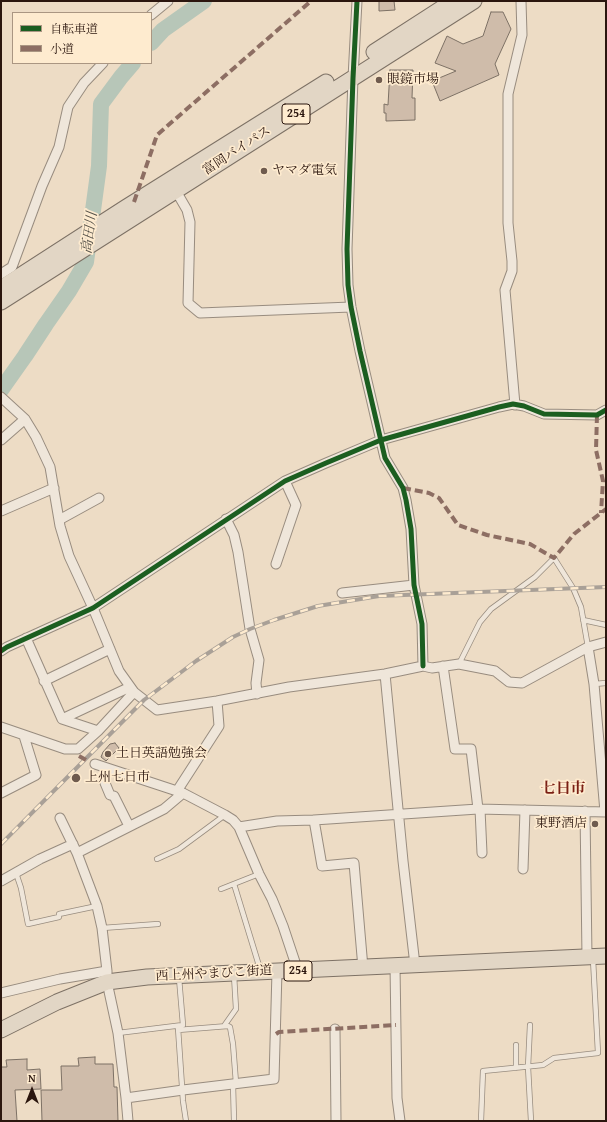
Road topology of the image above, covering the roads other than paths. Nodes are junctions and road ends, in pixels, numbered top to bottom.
1 (168, 1) edge
2 (357, 1) edge
3 (453, 1) edge
4 (474, 1) edge
5 (521, 1) edge
6 (152, 14) edge
7 (102, 64) edge
8 (353, 71) junction
9 (176, 191) junction
10 (1, 274) edge
11 (1, 288) edge
12 (1, 302) edge
13 (351, 307) junction
14 (1, 397) edge
15 (515, 404) junction
16 (606, 410) edge
17 (22, 416) junction
18 (1, 440) edge
19 (381, 440) junction
20 (285, 481) junction
21 (54, 488) junction
22 (99, 498) dead end
23 (1, 511) edge
24 (226, 519) junction
25 (59, 520) junction
26 (276, 564) dead end
27 (414, 585) junction
28 (342, 593) dead end
29 (93, 608) junction
30 (583, 620) junction
31 (606, 625) edge
32 (26, 638) junction
33 (606, 642) edge
34 (588, 647) junction
35 (110, 649) junction
36 (1, 651) edge
37 (458, 664) junction
38 (423, 666) junction
39 (444, 666) junction
40 (385, 674) junction
41 (44, 681) junction
42 (606, 683) edge
43 (594, 684) junction
44 (132, 690) junction
45 (257, 694) junction
46 (217, 701) junction
47 (62, 719) junction
48 (1, 727) edge
49 (98, 731) junction
50 (24, 736) junction
51 (95, 764) dead end
52 (105, 783) dead end
53 (180, 792) junction
54 (1, 793) edge
55 (479, 809) junction
56 (525, 810) junction
57 (585, 811) junction
58 (606, 812) edge
59 (399, 814) junction
60 (225, 815) junction
61 (60, 818) dead end
62 (314, 820) junction
63 (129, 826) junction
64 (239, 827) junction
65 (73, 844) junction
66 (78, 853) junction
67 (482, 853) dead end
68 (157, 859) dead end
69 (523, 869) dead end
70 (16, 872) junction
71 (259, 874) junction
72 (1, 881) edge
73 (234, 884) junction
74 (221, 890) dead end
75 (97, 906) junction
76 (158, 924) dead end
77 (102, 928) junction
78 (595, 957) edge
79 (415, 965) junction
80 (395, 966) junction
81 (363, 968) junction
82 (298, 970) junction
83 (277, 971) junction
84 (261, 972) junction
85 (234, 973) junction
86 (107, 976) junction
87 (179, 976) junction
88 (1, 993) edge
89 (530, 1025) dead end
90 (224, 1026) junction
91 (178, 1028) junction
92 (335, 1029) dead end
93 (1, 1030) edge
94 (118, 1032) junction
95 (516, 1046) dead end
96 (528, 1067) junction
97 (516, 1068) junction
98 (234, 1084) junction
99 (183, 1090) junction
100 (126, 1098) junction
101 (128, 1121) edge
102 (186, 1121) edge
103 (234, 1121) edge
104 (336, 1121) edge
105 (400, 1121) edge
106 (481, 1121) edge
107 (531, 1121) edge

1 - 6 street
2 - 8 street
3 - 8 highway, 富岡バイパス / 254
4 - 8 highway, 富岡バイパス / 254
5 - 15 street
7 - 10 street
8 - 9 highway, 富岡バイパス / 254
8 - 11 highway, 富岡バイパス / 254
8 - 13 street
9 - 12 highway, 富岡バイパス / 254
9 - 13 street
13 - 19 street
14 - 17 street
15 - 16 street
15 - 19 street
17 - 18 street
17 - 21 street
19 - 20 street
19 - 27 street
20 - 24 street
20 - 26 street
21 - 23 street
21 - 25 street
22 - 25 street
24 - 29 street
24 - 45 street
25 - 29 street
27 - 28 street
27 - 38 street
29 - 32 street
29 - 35 street
30 - 31 lane
30 - 34 lane
30 - 37 lane
32 - 36 street
32 - 41 street
33 - 34 street
34 - 37 street
34 - 43 street
35 - 41 street
35 - 44 street
37 - 39 street
38 - 39 street
38 - 40 street
39 - 55 street
40 - 45 street
40 - 59 street
41 - 47 street
42 - 43 lane
43 - 58 street
44 - 46 street
44 - 47 street
44 - 49 street
45 - 46 street
46 - 53 street
47 - 49 street
48 - 50 street
49 - 50 street
50 - 54 street
51 - 53 street
52 - 63 street
53 - 60 street
53 - 63 street
55 - 56 street
55 - 59 street
55 - 67 street
56 - 57 street
56 - 69 street
57 - 58 street
57 - 78 street
59 - 62 street
59 - 79 street
60 - 64 street
60 - 68 lane
61 - 65 street
62 - 64 street
62 - 81 street
63 - 66 street
64 - 71 street
65 - 66 street
65 - 70 street
66 - 75 street
70 - 72 street
70 - 75 lane
71 - 73 lane
71 - 82 street
73 - 74 lane
73 - 84 lane
75 - 77 street
76 - 77 lane
77 - 86 street
78 - 79 highway, 西上州やまびこ街道 / 254
78 - 96 lane
79 - 80 highway, 西上州やまびこ街道 / 254
80 - 81 highway, 西上州やまびこ街道 / 254
80 - 105 street
81 - 82 highway, 西上州やまびこ街道 / 254
82 - 83 highway, 西上州やまびこ街道 / 254
83 - 84 highway, 西上州やまびこ街道 / 254
83 - 98 street
84 - 85 highway, 西上州やまびこ街道 / 254
85 - 87 highway, 西上州やまびこ街道 / 254
85 - 90 lane
86 - 87 highway, 西上州やまびこ街道 / 254
86 - 88 street
86 - 93 highway, 西上州やまびこ街道 / 254
86 - 94 street
87 - 91 lane
89 - 96 lane
90 - 91 lane
90 - 98 lane
91 - 94 lane
91 - 99 lane
92 - 104 street
94 - 100 street
95 - 97 lane
96 - 97 lane
96 - 107 lane
97 - 106 lane
98 - 99 street
98 - 103 lane
99 - 100 street
99 - 102 lane
100 - 101 street

